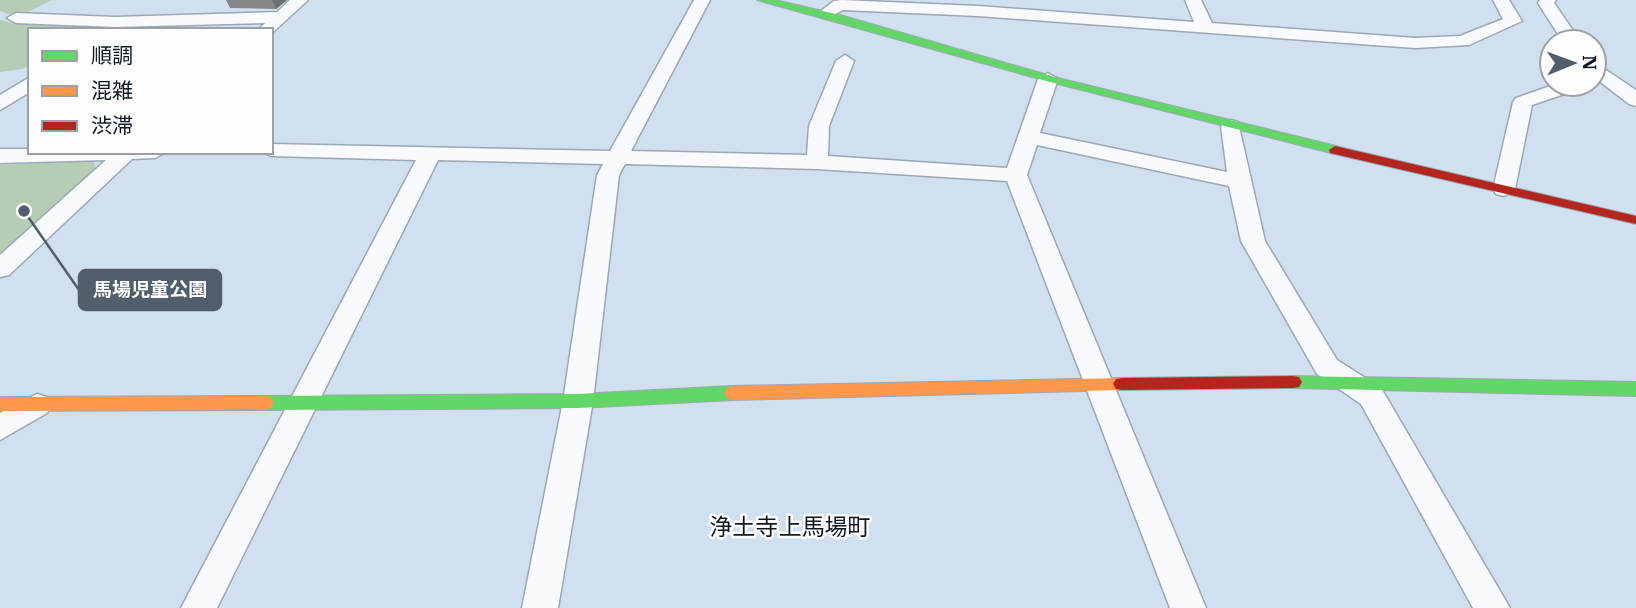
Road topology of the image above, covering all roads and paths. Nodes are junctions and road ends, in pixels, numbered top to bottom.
1 (145, 0) edge
2 (300, 0) edge
3 (702, 0) edge
4 (762, 0) edge
5 (1064, 0) edge
6 (1193, 0) edge
7 (1501, 0) edge
8 (1548, 0) edge
9 (826, 14) junction
10 (282, 17) junction
11 (1068, 18) junction
12 (16, 19) dead end
13 (109, 26) edge
14 (269, 28) edge
15 (1563, 28) edge
16 (1207, 30) junction
17 (845, 61) dead end
18 (1608, 74) edge
19 (1636, 78) edge
20 (1048, 79) junction
21 (1608, 81) edge
22 (28, 84) edge
23 (1538, 97) edge
24 (1636, 100) edge
25 (0, 104) edge
26 (1231, 126) junction
27 (1029, 137) junction
28 (273, 150) edge
29 (431, 152) junction
30 (84, 154) edge
31 (125, 154) edge
32 (0, 156) edge
33 (617, 158) junction
34 (817, 162) junction
35 (1016, 175) junction
36 (1239, 181) junction
37 (1504, 189) junction
38 (1636, 220) edge
39 (0, 269) edge
40 (1350, 381) junction
41 (1100, 387) junction
42 (1636, 389) edge
43 (578, 401) junction
44 (0, 404) edge
45 (301, 404) junction
46 (37, 405) junction
47 (0, 428) edge
48 (199, 608) edge
49 (540, 608) edge
50 (1188, 608) edge
51 (1492, 608) edge

1 - 13 street
2 - 10 street
3 - 33 street
4 - 9 street
5 - 11 street
6 - 16 street
7 - 16 street
8 - 15 street
9 - 11 street
9 - 20 street
10 - 13 street
10 - 14 street
11 - 16 street
12 - 13 street
17 - 34 street
18 - 19 street
20 - 26 street
20 - 27 street
21 - 24 street
22 - 25 street
23 - 37 street
26 - 36 street
26 - 37 street
27 - 35 street
27 - 36 street
28 - 29 street
29 - 33 street
29 - 45 street
30 - 32 street
31 - 39 street
33 - 34 street
33 - 43 street
34 - 35 street
35 - 41 street
36 - 40 street
37 - 38 street
40 - 41 street
40 - 42 street
40 - 51 street
41 - 43 street
41 - 50 street
43 - 45 street
43 - 49 street
44 - 46 street
45 - 46 street
45 - 48 street
46 - 47 street

